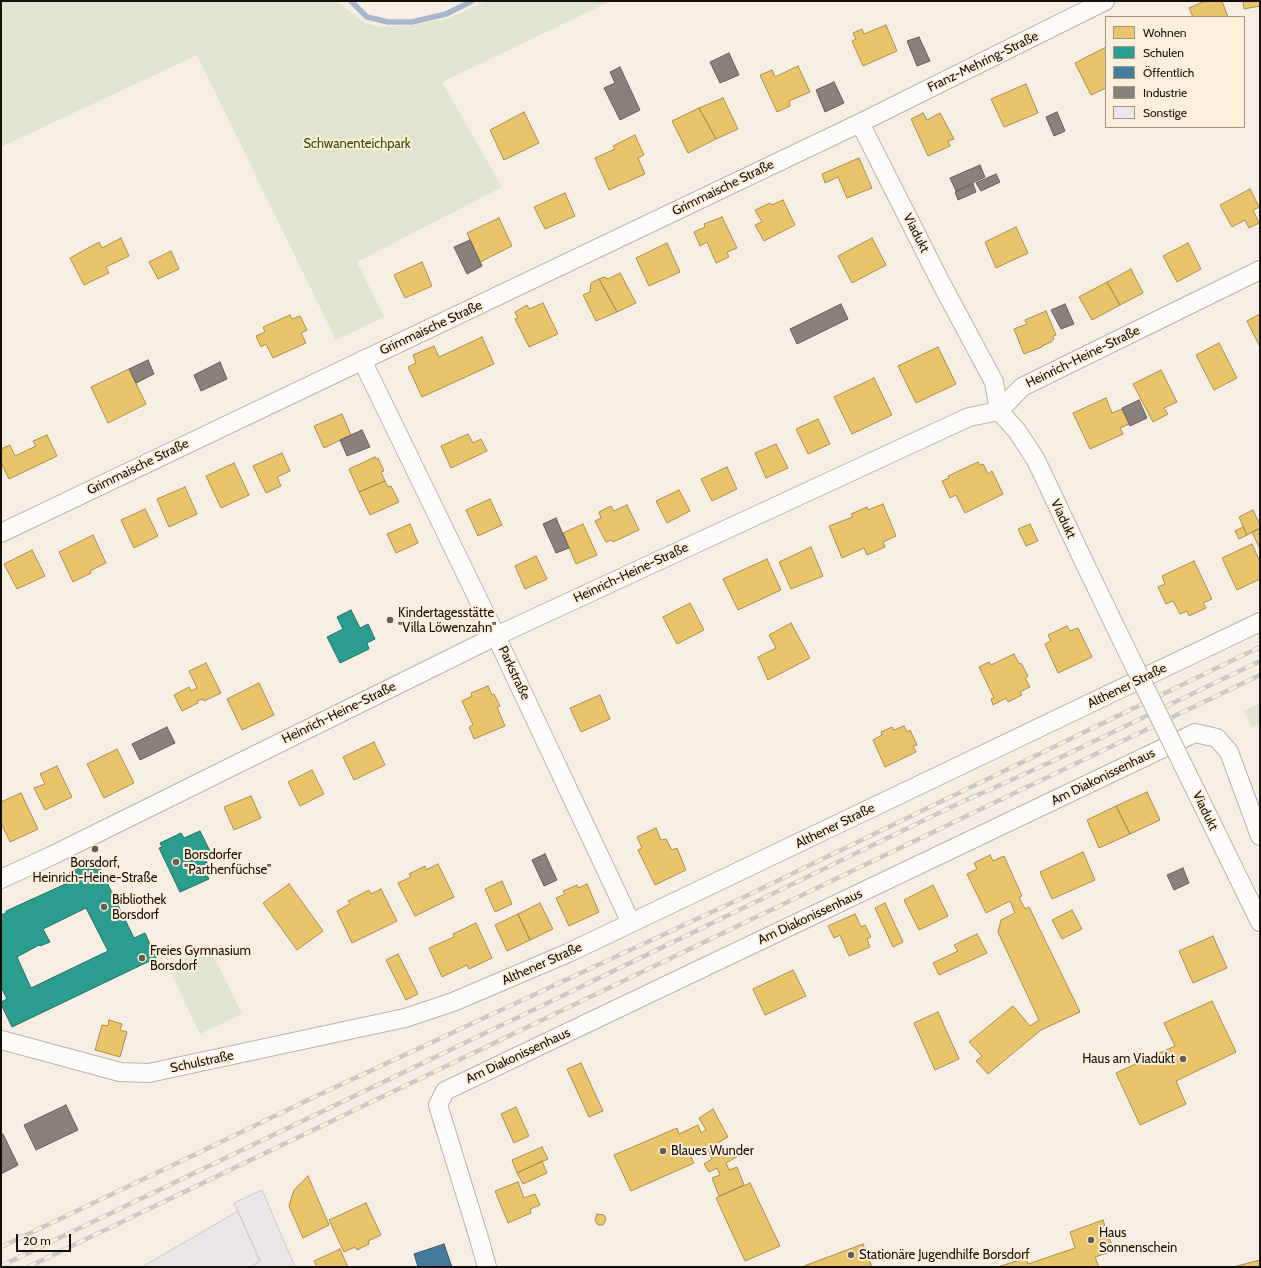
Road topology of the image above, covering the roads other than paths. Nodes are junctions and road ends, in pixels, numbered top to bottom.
1 (1105, 1) edge
2 (860, 123) junction
3 (1260, 270) edge
4 (362, 360) junction
5 (999, 411) junction
6 (1, 533) edge
7 (1260, 622) edge
8 (496, 636) junction
9 (1260, 836) edge
10 (1, 880) edge
11 (1260, 922) edge
12 (631, 923) junction
13 (404, 1018) joint
14 (1, 1040) edge
15 (487, 1267) edge

1 - 2 street, Franz-Mehring-Straße
2 - 4 street, Grimmaische Straße
2 - 5 street, Viadukt
3 - 5 street, Heinrich-Heine-Straße
4 - 6 street, Grimmaische Straße
4 - 8 street, Parkstraße
5 - 8 street, Heinrich-Heine-Straße
5 - 11 street, Viadukt, bridge
7 - 12 street, Althener Straße
8 - 10 street, Heinrich-Heine-Straße
8 - 12 street, Parkstraße
9 - 15 street, Am Diakonissenhaus
12 - 13 street, Althener Straße
13 - 14 street, Schulstraße

